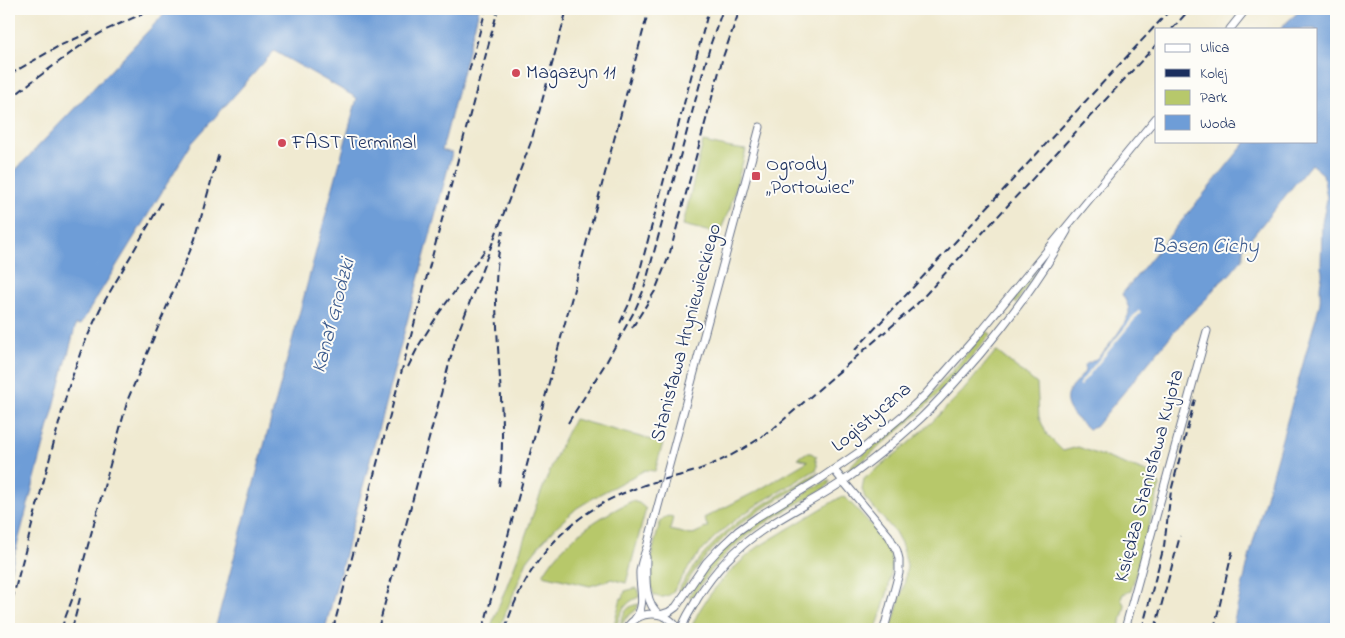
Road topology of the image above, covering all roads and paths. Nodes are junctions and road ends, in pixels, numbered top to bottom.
1 (1246, 9) edge
2 (1231, 28) edge
3 (1155, 119) edge
4 (760, 127) dead end
5 (1078, 213) junction
6 (1206, 331) dead end
7 (834, 470) junction
8 (844, 481) junction
9 (647, 547) junction
10 (660, 615) junction
11 (635, 619) junction
12 (626, 629) edge
13 (680, 629) edge
14 (884, 629) edge
15 (1125, 629) edge

1 - 2 street
3 - 5 street, Logistyczna
4 - 9 street, Stanisława Hryniewieckiego
5 - 7 street, Logistyczna
5 - 8 street, Logistyczna
6 - 15 street, Księdza Stanisława Kujota
7 - 8 street
7 - 10 street, Logistyczna
8 - 13 street, Logistyczna
8 - 14 street
9 - 10 street, Stanisława Hryniewieckiego
9 - 11 street, Stanisława Hryniewieckiego
10 - 11 street
10 - 13 street
11 - 12 street

